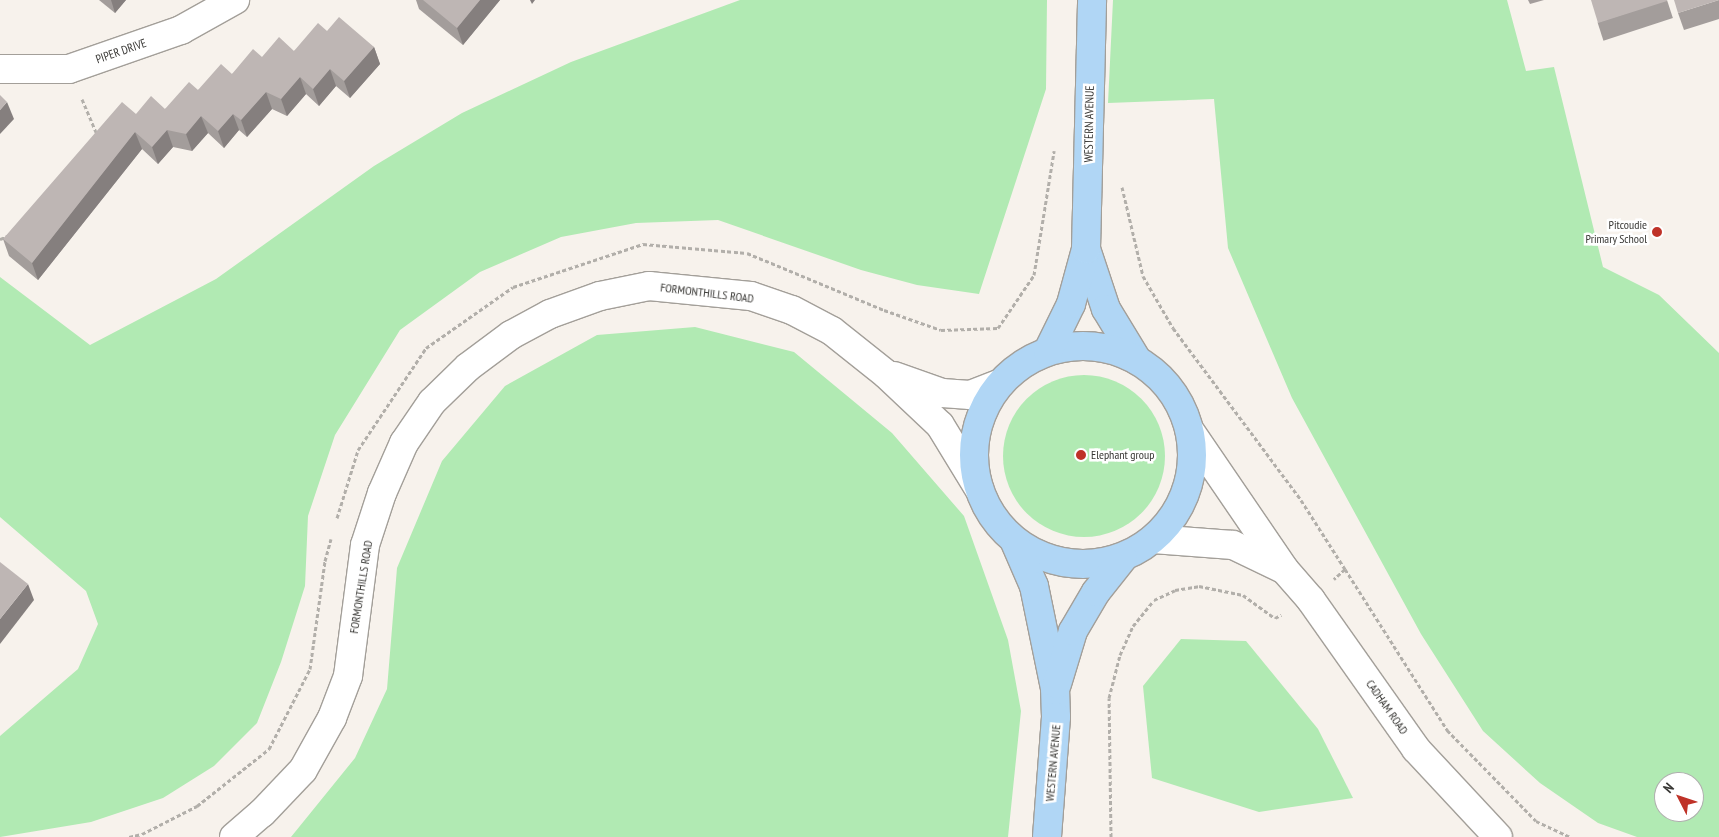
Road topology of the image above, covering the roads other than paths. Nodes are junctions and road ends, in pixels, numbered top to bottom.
1 (235, 0) edge
2 (1092, 0) edge
3 (0, 69) edge
4 (1086, 249) junction
5 (1048, 351) junction
6 (1137, 360) junction
7 (886, 374) junction
8 (1001, 383) junction
9 (1190, 431) junction
10 (979, 489) junction
11 (1014, 540) junction
12 (1153, 540) junction
13 (1122, 558) junction
14 (1284, 569) junction
15 (1055, 688) junction
16 (234, 837) edge
17 (1047, 837) edge
18 (1498, 837) edge

1 - 3 street, PIPER DRIVE
2 - 4 main road, WESTERN AVENUE
4 - 5 main road, WESTERN AVENUE
4 - 6 main road, WESTERN AVENUE
5 - 6 main road
5 - 8 main road
6 - 9 main road
7 - 8 street, FORMONTHILLS ROAD
7 - 10 street, FORMONTHILLS ROAD
7 - 16 street, FORMONTHILLS ROAD
8 - 10 main road
9 - 12 main road
9 - 14 street, CADHAM ROAD
10 - 11 main road
11 - 13 main road
11 - 15 main road
12 - 13 main road
12 - 14 street, CADHAM ROAD
13 - 15 main road
14 - 18 street, CADHAM ROAD
15 - 17 main road, WESTERN AVENUE

